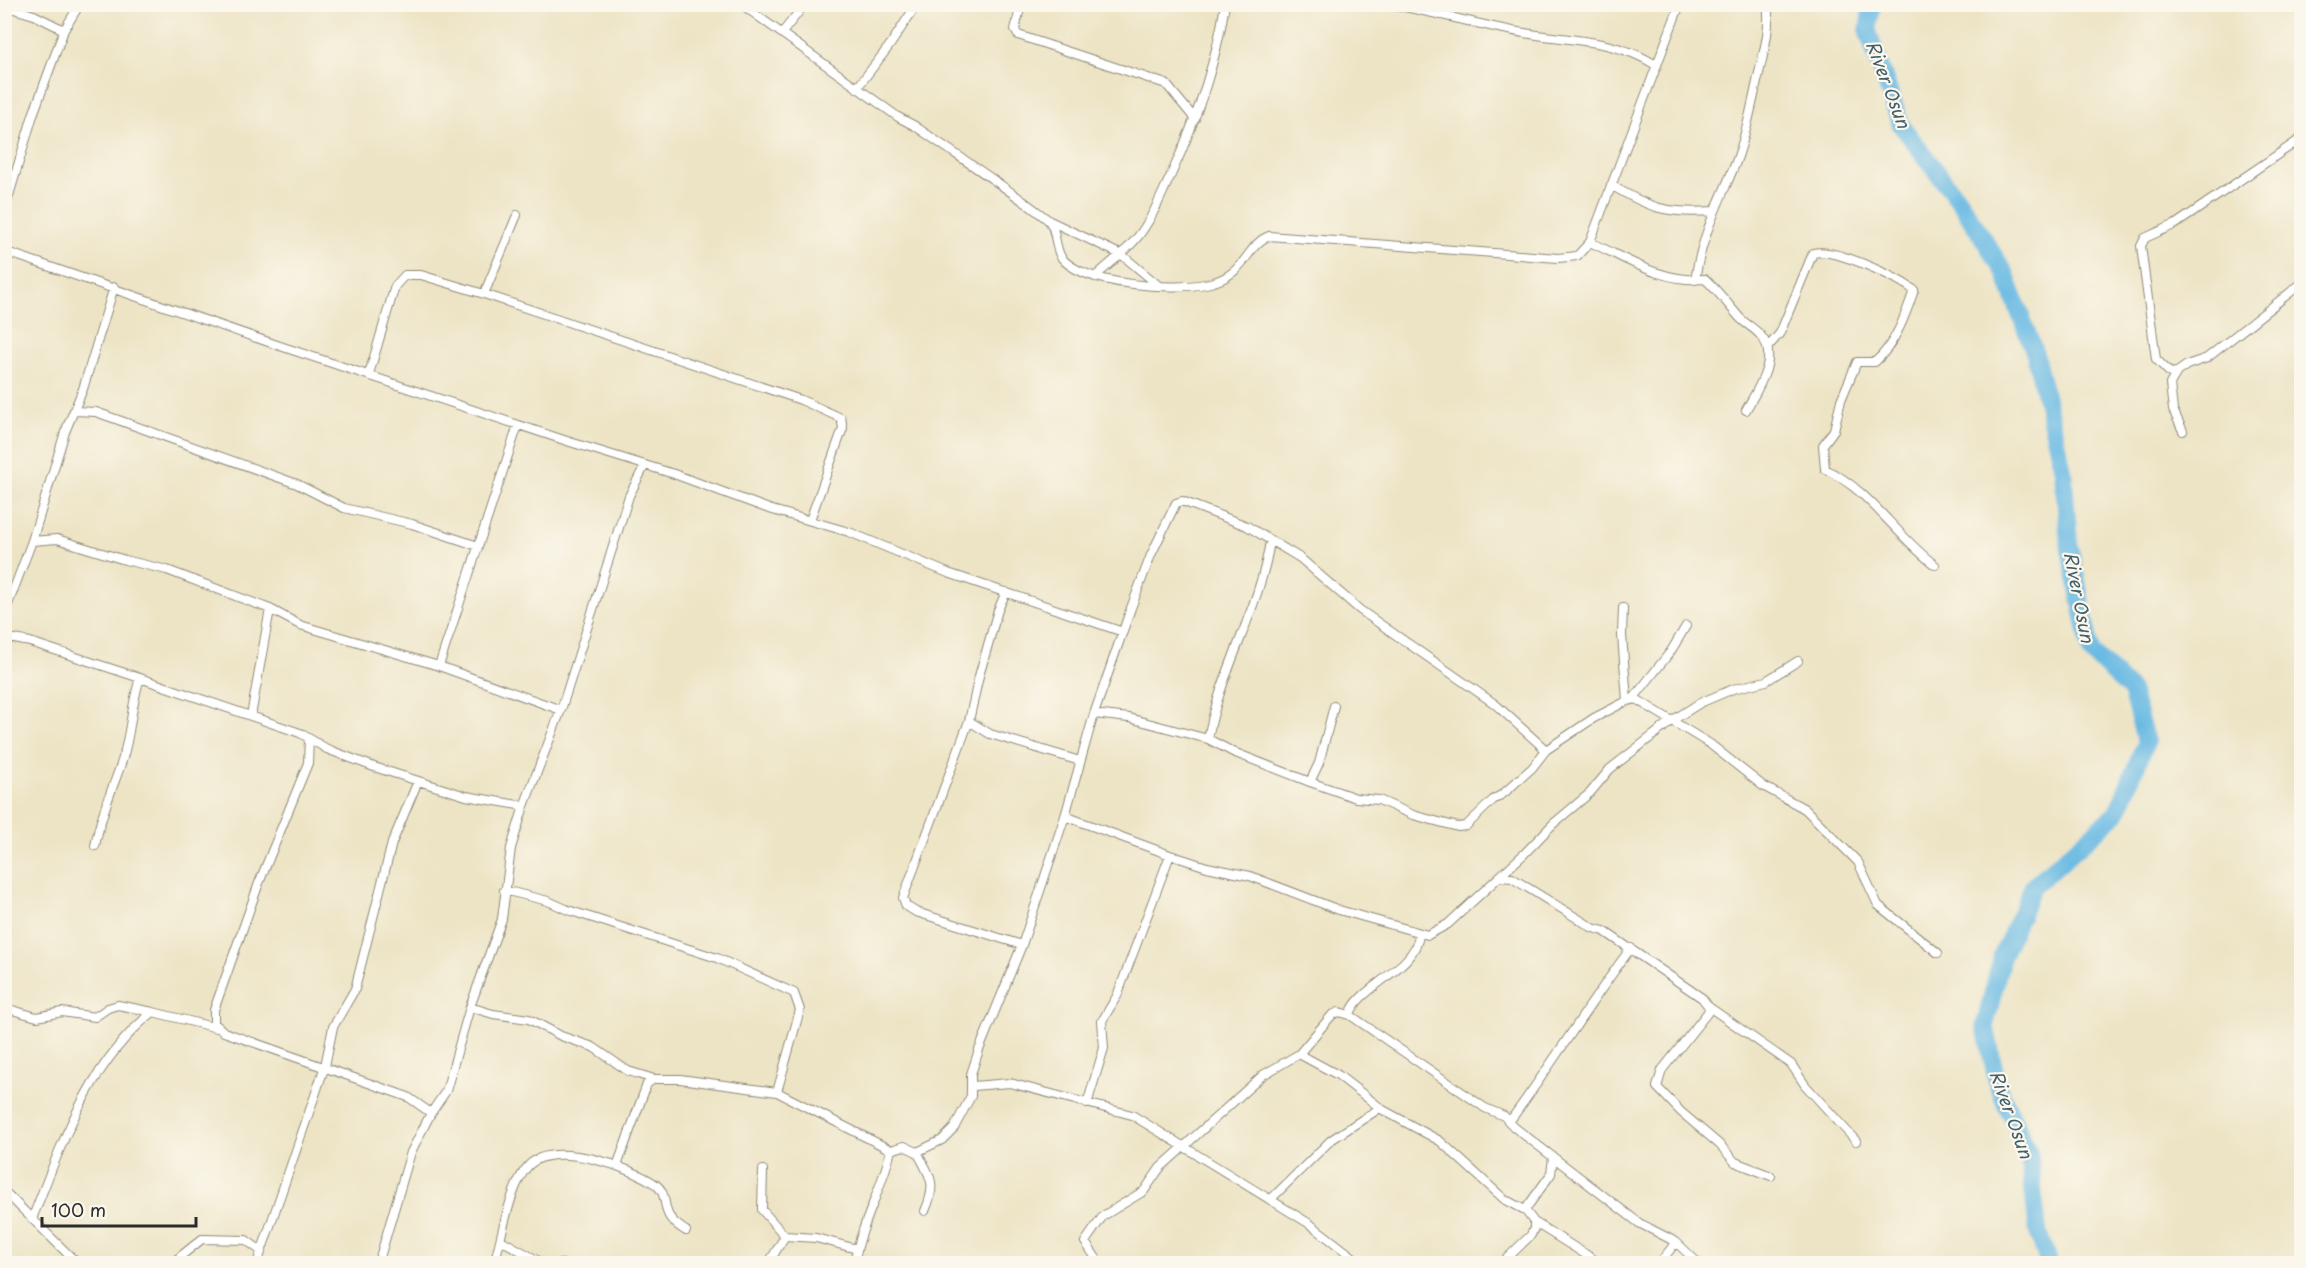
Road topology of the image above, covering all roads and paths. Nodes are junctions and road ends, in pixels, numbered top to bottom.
1 (80, 4) edge
2 (741, 4) edge
3 (805, 4) edge
4 (917, 4) edge
5 (1021, 4) edge
6 (1225, 4) edge
7 (1389, 4) edge
8 (1680, 4) edge
9 (1767, 4) edge
10 (4, 6) edge
11 (64, 30) junction
12 (782, 33) junction
13 (1656, 65) junction
14 (857, 88) junction
15 (1195, 119) junction
16 (2301, 138) edge
17 (1611, 185) junction
18 (1713, 211) junction
19 (4, 212) edge
20 (517, 215) dead end
21 (1050, 221) junction
22 (1590, 242) junction
23 (5, 252) edge
24 (1122, 255) junction
25 (1095, 278) junction
26 (1695, 280) junction
27 (2301, 283) edge
28 (1158, 285) junction
29 (114, 288) junction
30 (484, 294) junction
31 (1768, 347) junction
32 (2177, 372) junction
33 (369, 374) junction
34 (1746, 410) dead end
35 (75, 411) junction
36 (518, 425) junction
37 (2183, 431) dead end
38 (645, 465) junction
39 (810, 520) junction
40 (32, 541) junction
41 (1270, 541) junction
42 (478, 546) junction
43 (1935, 565) dead end
44 (1006, 592) junction
45 (270, 609) junction
46 (1623, 609) dead end
47 (4, 615) edge
48 (1686, 626) dead end
49 (1123, 632) junction
50 (4, 637) edge
51 (1798, 661) dead end
52 (438, 666) junction
53 (140, 678) junction
54 (1630, 700) junction
55 (1334, 706) dead end
56 (561, 710) junction
57 (1094, 714) junction
58 (251, 716) junction
59 (1673, 720) junction
60 (969, 721) junction
61 (309, 739) junction
62 (1208, 739) junction
63 (1546, 750) junction
64 (1080, 761) junction
65 (418, 781) junction
66 (1310, 782) junction
67 (524, 806) junction
68 (1065, 816) junction
69 (95, 846) dead end
70 (1170, 855) junction
71 (1498, 877) junction
72 (504, 890) junction
73 (1419, 935) junction
74 (1023, 945) junction
75 (1631, 948) junction
76 (1938, 953) dead end
77 (470, 1007) junction
78 (1709, 1007) junction
79 (12, 1010) dead end
80 (153, 1012) junction
81 (1350, 1015) junction
82 (217, 1028) junction
83 (1299, 1054) junction
84 (325, 1066) junction
85 (654, 1079) junction
86 (973, 1086) junction
87 (777, 1092) junction
88 (1088, 1104) junction
89 (1380, 1108) junction
90 (431, 1113) junction
91 (1509, 1122) junction
92 (1856, 1141) dead end
93 (1185, 1145) junction
94 (891, 1150) junction
95 (918, 1152) junction
96 (1553, 1157) junction
97 (616, 1166) junction
98 (763, 1170) dead end
99 (1771, 1176) dead end
100 (4, 1191) edge
101 (1270, 1200) junction
102 (1525, 1210) junction
103 (925, 1212) dead end
104 (32, 1219) junction
105 (1534, 1222) junction
106 (686, 1231) dead end
107 (785, 1236) junction
108 (501, 1240) junction
109 (1676, 1242) junction
110 (857, 1249) junction
111 (261, 1251) junction
112 (78, 1263) edge
113 (171, 1263) edge
114 (257, 1263) edge
115 (378, 1263) edge
116 (494, 1263) edge
117 (544, 1263) edge
118 (551, 1263) edge
119 (562, 1263) edge
120 (768, 1263) edge
121 (855, 1263) edge
122 (1100, 1263) edge
123 (1362, 1263) edge
124 (1501, 1263) edge
125 (1601, 1263) edge
126 (1659, 1263) edge
127 (1699, 1263) edge

1 - 11 street
2 - 12 street
3 - 12 street
4 - 14 street
5 - 15 street
6 - 15 street
7 - 13 street
8 - 13 street
9 - 18 street
10 - 11 street
11 - 19 street
12 - 14 street
13 - 17 street
14 - 21 street
15 - 24 street
16 - 32 street
17 - 18 street
17 - 22 street
18 - 26 street
20 - 30 street
21 - 24 street
21 - 25 street
22 - 26 street
22 - 28 street
23 - 29 street
24 - 25 street
24 - 28 street
25 - 28 street
26 - 31 street
27 - 32 street
29 - 33 street
29 - 35 street
30 - 33 street
30 - 39 street
31 - 34 street
31 - 43 street
32 - 37 street
33 - 36 street
35 - 40 street
35 - 42 street
36 - 38 street
36 - 42 street
38 - 39 street
38 - 56 street
39 - 44 street
40 - 45 street
40 - 47 street
41 - 49 street
41 - 62 street
41 - 63 street
42 - 52 street
44 - 49 street
44 - 60 street
45 - 52 street
45 - 58 street
46 - 54 street
48 - 54 street
49 - 57 street
50 - 53 street
51 - 59 street
52 - 56 street
53 - 58 street
53 - 69 street
54 - 59 street
54 - 63 street
55 - 66 street
56 - 67 street
57 - 62 street
57 - 64 street
58 - 61 street
59 - 71 street
59 - 76 street
60 - 64 street
60 - 74 street
61 - 65 street
61 - 82 street
62 - 66 street
63 - 66 street
64 - 68 street
65 - 67 street
65 - 84 street
67 - 72 street
68 - 70 street
68 - 74 street
70 - 73 street
70 - 88 street
71 - 73 street
71 - 75 street
72 - 77 street
72 - 87 street
73 - 81 street
74 - 86 street
75 - 78 street
75 - 91 street
77 - 85 street
77 - 90 street
78 - 92 street
78 - 99 street
79 - 80 street
80 - 82 street
80 - 104 street
81 - 83 street
81 - 91 street
82 - 84 street
83 - 89 street
83 - 93 street
84 - 90 street
84 - 111 street
85 - 87 street
85 - 97 street
86 - 88 street
86 - 95 street
87 - 94 street
88 - 93 street
89 - 101 street
89 - 102 street
90 - 115 street
91 - 96 street
93 - 101 street
93 - 122 street
94 - 95 street
94 - 110 street
95 - 103 street
96 - 102 street
96 - 109 street
97 - 106 street
97 - 108 street
98 - 107 street
100 - 104 street
101 - 123 street
102 - 105 street
104 - 112 street
105 - 124 street
105 - 125 street
107 - 110 street
107 - 120 street
108 - 116 street
108 - 117 street
109 - 126 street
109 - 127 street
110 - 121 street
111 - 113 street
111 - 114 street
118 - 119 street

